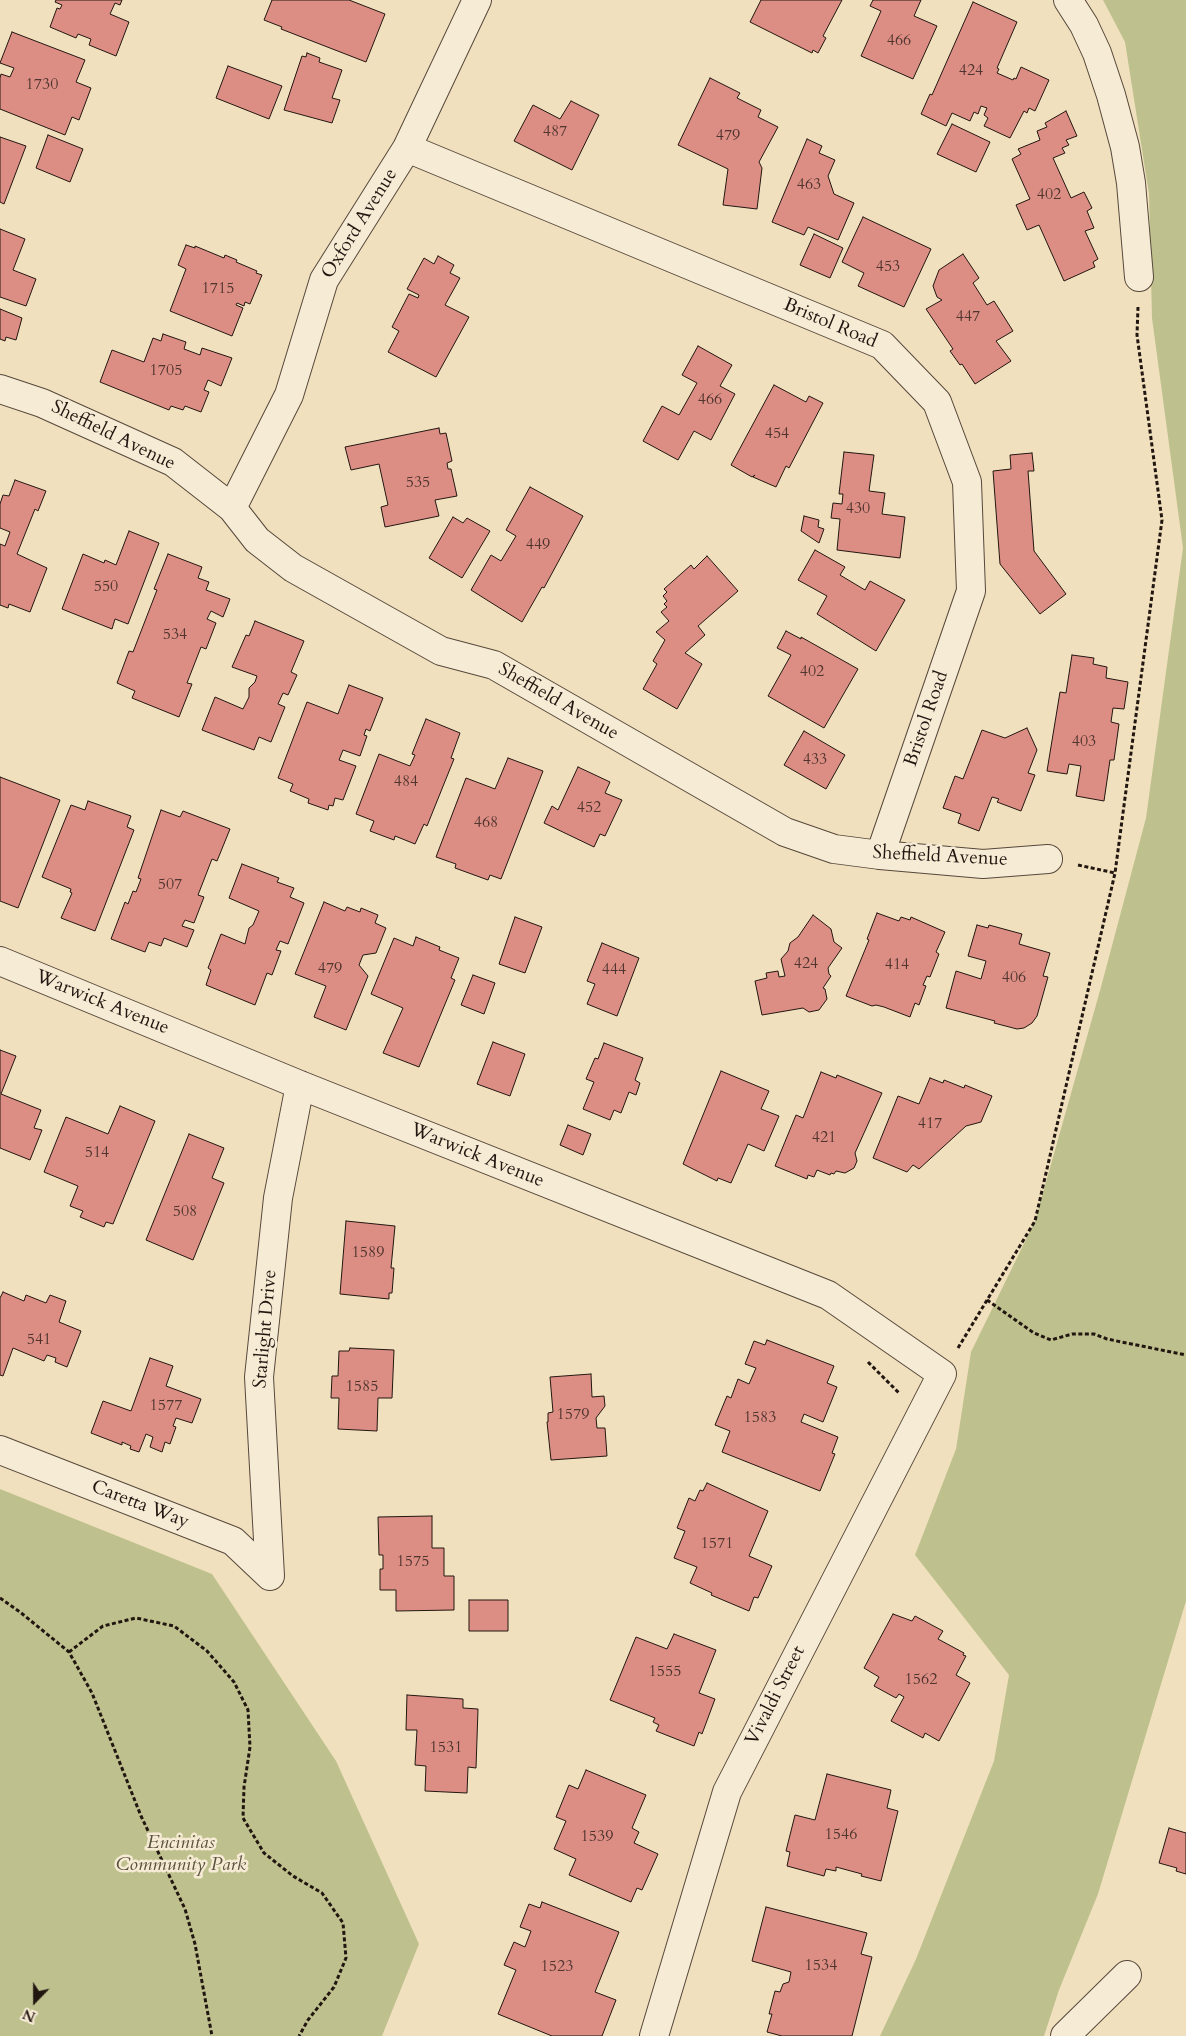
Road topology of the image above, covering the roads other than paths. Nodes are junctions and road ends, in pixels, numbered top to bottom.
1 (477, 0) edge
2 (1068, 0) edge
3 (407, 148) junction
4 (1139, 277) road end
5 (0, 389) edge
6 (232, 508) junction
7 (880, 855) junction
8 (1048, 859) road end
9 (0, 961) edge
10 (300, 1085) junction
11 (942, 1374) joint
12 (0, 1450) edge
13 (270, 1576) joint
14 (1128, 1975) dead end
15 (654, 2036) edge
16 (1065, 2036) edge

1 - 3 street, Oxford Avenue
2 - 4 street
3 - 6 street, Oxford Avenue
3 - 7 street, Bristol Road
5 - 6 street, Sheffield Avenue
6 - 7 street, Sheffield Avenue
7 - 8 street, Sheffield Avenue
9 - 10 street, Warwick Avenue
10 - 11 street, Warwick Avenue
10 - 13 street, Starlight Drive
11 - 15 street, Vivaldi Street
12 - 13 street, Caretta Way
14 - 16 street

